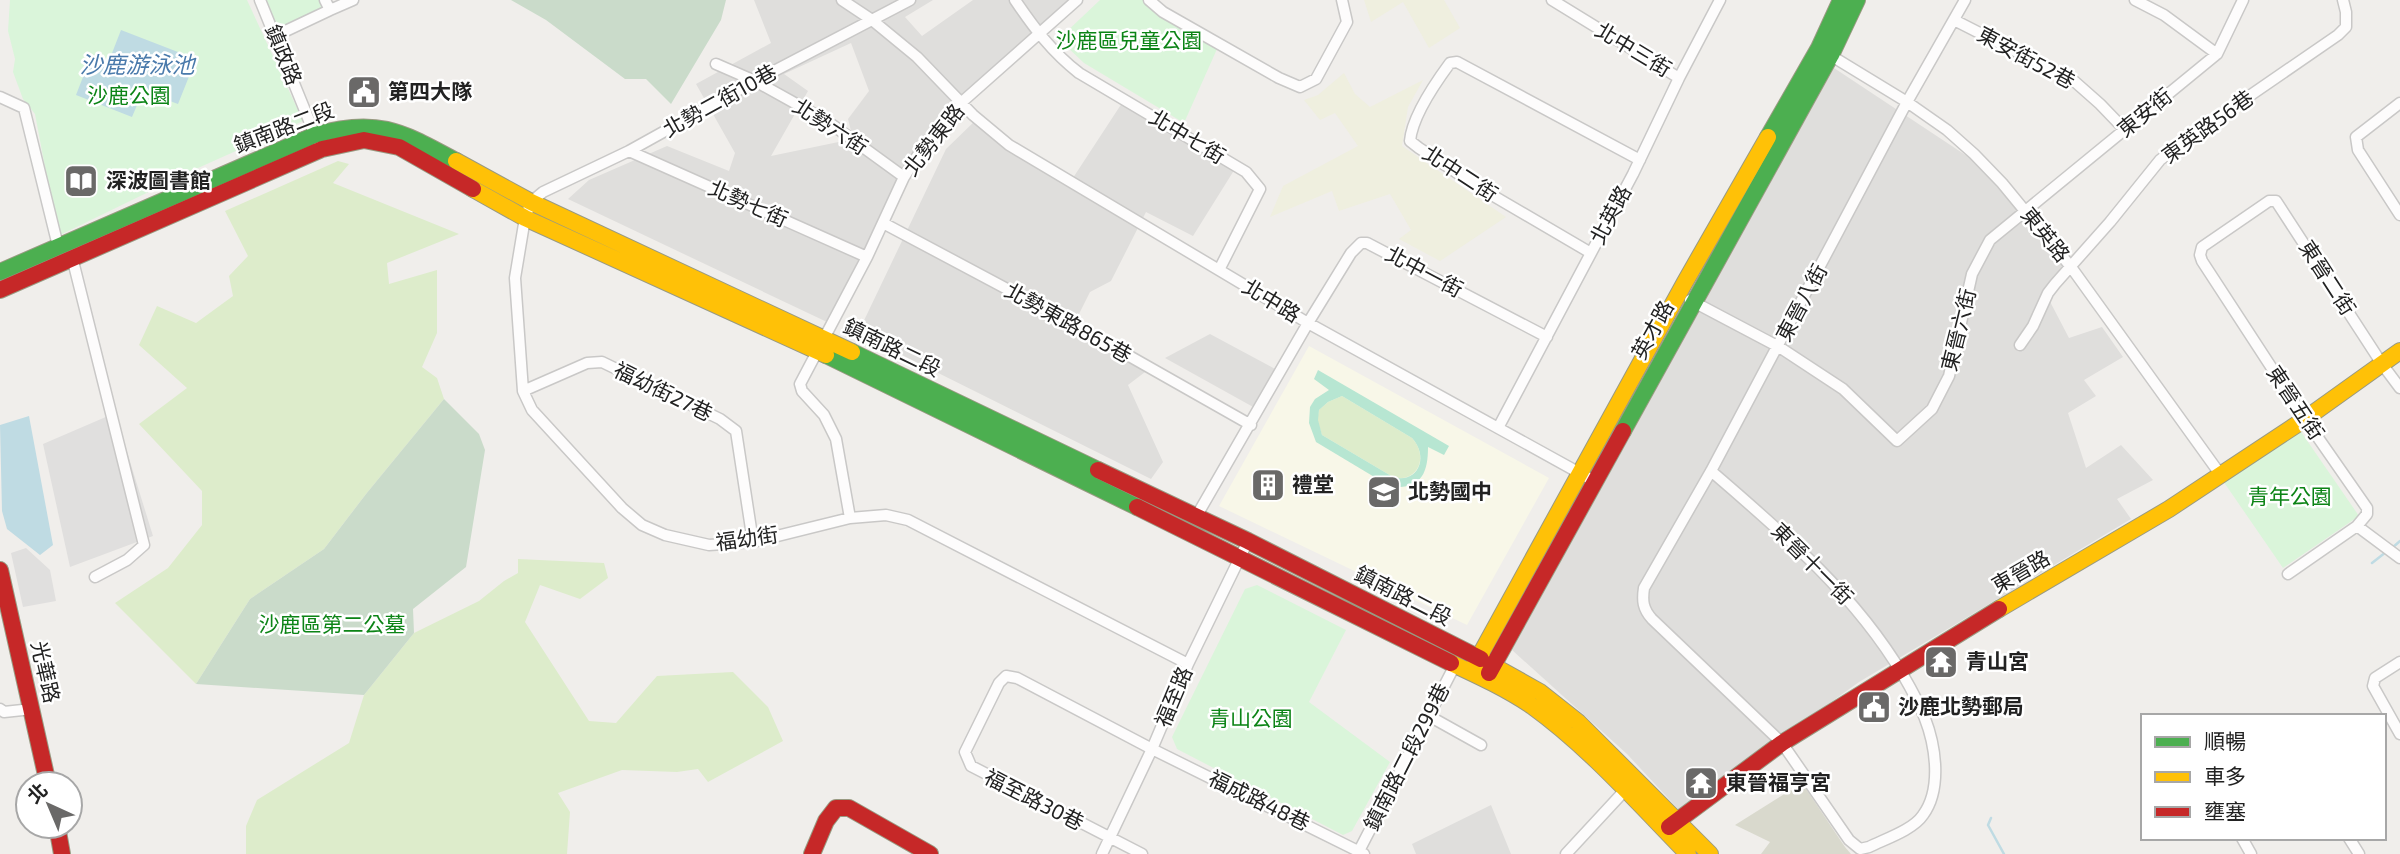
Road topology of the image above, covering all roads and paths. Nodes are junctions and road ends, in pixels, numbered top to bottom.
1 (260, 0) edge
2 (352, 0) edge
3 (842, 0) edge
4 (911, 0) edge
5 (1015, 0) edge
6 (1077, 0) edge
7 (1149, 0) edge
8 (1342, 0) edge
9 (1552, 0) edge
10 (1720, 0) edge
11 (1841, 0) edge
12 (1857, 0) edge
13 (1965, 0) edge
14 (2135, 0) edge
15 (2243, 0) edge
16 (2343, 0) edge
17 (327, 5) edge
18 (872, 20) junction
19 (1954, 20) junction
20 (1038, 34) junction
21 (275, 36) junction
22 (1825, 52) junction
23 (2217, 54) junction
24 (716, 64) dead end
25 (1679, 78) junction
26 (755, 81) junction
27 (0, 97) edge
28 (962, 102) junction
29 (1908, 102) junction
30 (2400, 103) edge
31 (2124, 130) junction
32 (318, 142) junction
33 (629, 151) junction
34 (1640, 160) junction
35 (904, 177) junction
36 (528, 210) junction
37 (2026, 211) junction
38 (2400, 215) edge
39 (2241, 219) joint
40 (883, 223) junction
41 (58, 246) junction
42 (1591, 253) junction
43 (72, 257) junction
44 (867, 257) junction
45 (2071, 267) junction
46 (1219, 270) junction
47 (0, 272) edge
48 (0, 290) edge
49 (1686, 298) junction
50 (1308, 323) junction
51 (1548, 337) junction
52 (821, 345) junction
53 (2020, 345) dead end
54 (1779, 347) junction
55 (2400, 351) edge
56 (2382, 364) junction
57 (2400, 388) edge
58 (523, 391) junction
59 (2305, 419) junction
60 (1251, 425) junction
61 (1498, 428) junction
62 (1711, 471) junction
63 (2220, 474) junction
64 (1587, 477) junction
65 (1196, 517) junction
66 (850, 518) junction
67 (2357, 526) junction
68 (1248, 541) junction
69 (752, 542) junction
70 (1240, 557) junction
71 (2400, 558) edge
72 (0, 570) edge
73 (2288, 574) dead end
74 (95, 577) dead end
75 (2400, 662) edge
76 (1456, 663) junction
77 (1188, 664) junction
78 (1482, 668) junction
79 (1899, 669) junction
80 (0, 709) edge
81 (32, 709) junction
82 (1429, 716) junction
83 (2400, 734) edge
84 (1782, 743) junction
85 (1481, 745) dead end
86 (1152, 749) junction
87 (45, 770) edge
88 (1629, 785) junction
89 (1670, 826) junction
90 (1109, 838) junction
91 (1362, 852) edge
92 (812, 854) edge
93 (930, 854) edge
94 (1102, 854) edge
95 (1142, 854) edge
96 (1566, 854) edge
97 (1688, 854) edge
98 (1710, 854) edge

1 - 21 street, 鎮政路
2 - 17 street
3 - 18 street, 北中路
4 - 18 street, 北勢二街10巷
5 - 20 street
6 - 20 street, 北勢東路
7 - 8 street
9 - 25 street, 北中三街
10 - 25 street, 北英路
11 - 22 street, 英才路
12 - 22 street, 英才路
13 - 19 street, 東晉八街
14 - 23 street
15 - 23 street, 東安街
16 - 45 street, 東英路56巷
17 - 21 street
18 - 26 street, 北勢二街10巷
18 - 28 street, 北中路
19 - 29 street, 東晉八街
19 - 31 street, 東安街52巷
20 - 28 street, 北勢東路
20 - 46 street, 北中七街
21 - 32 street, 鎮政路
22 - 29 street, 東英路
22 - 49 street, 英才路
23 - 31 street, 東安街
24 - 26 street, 北勢六街
25 - 34 street, 北英路
26 - 33 street, 北勢二街10巷
26 - 35 street, 北勢六街
27 - 41 street
28 - 35 street, 北勢東路
28 - 46 street, 北中路
29 - 37 street, 東英路
29 - 54 street, 東晉八街
30 - 38 street
31 - 37 street, 東安街
32 - 36 street, 鎮南路二段
32 - 41 street, 鎮南路二段
32 - 43 street, 鎮南路二段
33 - 36 street, 北勢二街10巷
33 - 44 street, 北勢七街
34 - 42 street, 北英路
34 - 42 street, 北中二街
35 - 40 street, 北勢東路
36 - 52 street, 鎮南路二段
36 - 58 street, 福幼街
37 - 45 street, 東英路
37 - 54 street, 東晉六街
39 - 56 street, 東晉二街
39 - 59 street, 東晉五街
40 - 44 street, 北勢東路
40 - 60 street, 北勢東路865巷
41 - 47 street, 鎮南路二段
42 - 51 street, 北英路
43 - 48 street, 鎮南路二段
43 - 74 street
44 - 52 street, 北勢東路
45 - 53 street
45 - 63 street, 東英路
46 - 50 street, 北中路
49 - 54 street
49 - 64 street, 英才路
50 - 51 street, 北中一街
50 - 60 street, 北中一街
50 - 61 street, 北中路
51 - 61 street, 北英路
52 - 65 street, 鎮南路二段
52 - 66 street, 北勢東路
52 - 70 street, 鎮南路二段
54 - 62 street, 東晉八街
55 - 56 street, 東晉路
56 - 57 street, 東晉二街
56 - 59 street, 東晉路
58 - 69 street, 福幼街
58 - 69 street, 福幼街27巷
59 - 63 street, 東晉路
59 - 67 street, 東晉五街
60 - 65 street, 北中一街
61 - 64 street, 北中路
62 - 79 street, 東晉十一街
62 - 84 street, 東晉八街
63 - 79 street, 東晉路
64 - 78 street, 英才路
65 - 68 street, 鎮南路二段
66 - 69 street, 福幼街
66 - 77 street, 福幼街
67 - 71 street
67 - 73 street
68 - 70 street, 福至路
68 - 78 street, 鎮南路二段
70 - 76 street, 鎮南路二段
70 - 77 street, 福至路
72 - 81 street, 光華路
75 - 83 street
76 - 78 street, 鎮南路二段
76 - 82 street, 鎮南路二段299巷
77 - 86 street, 福至路
78 - 88 street, 鎮南路二段
79 - 84 street, 東晉路
79 - 84 street, 東晉十一街
80 - 81 street
81 - 87 street, 光華路
82 - 85 street
82 - 91 street, 鎮南路二段299巷
84 - 89 street, 東晉路
86 - 90 street, 福至路
86 - 90 street, 福至路30巷
86 - 91 street, 福成路48巷
88 - 89 street, 鎮南路二段
88 - 96 street
89 - 97 street, 鎮南路二段
89 - 98 street, 鎮南路二段
90 - 94 street, 福至路
90 - 95 street, 福至路30巷
92 - 93 street

